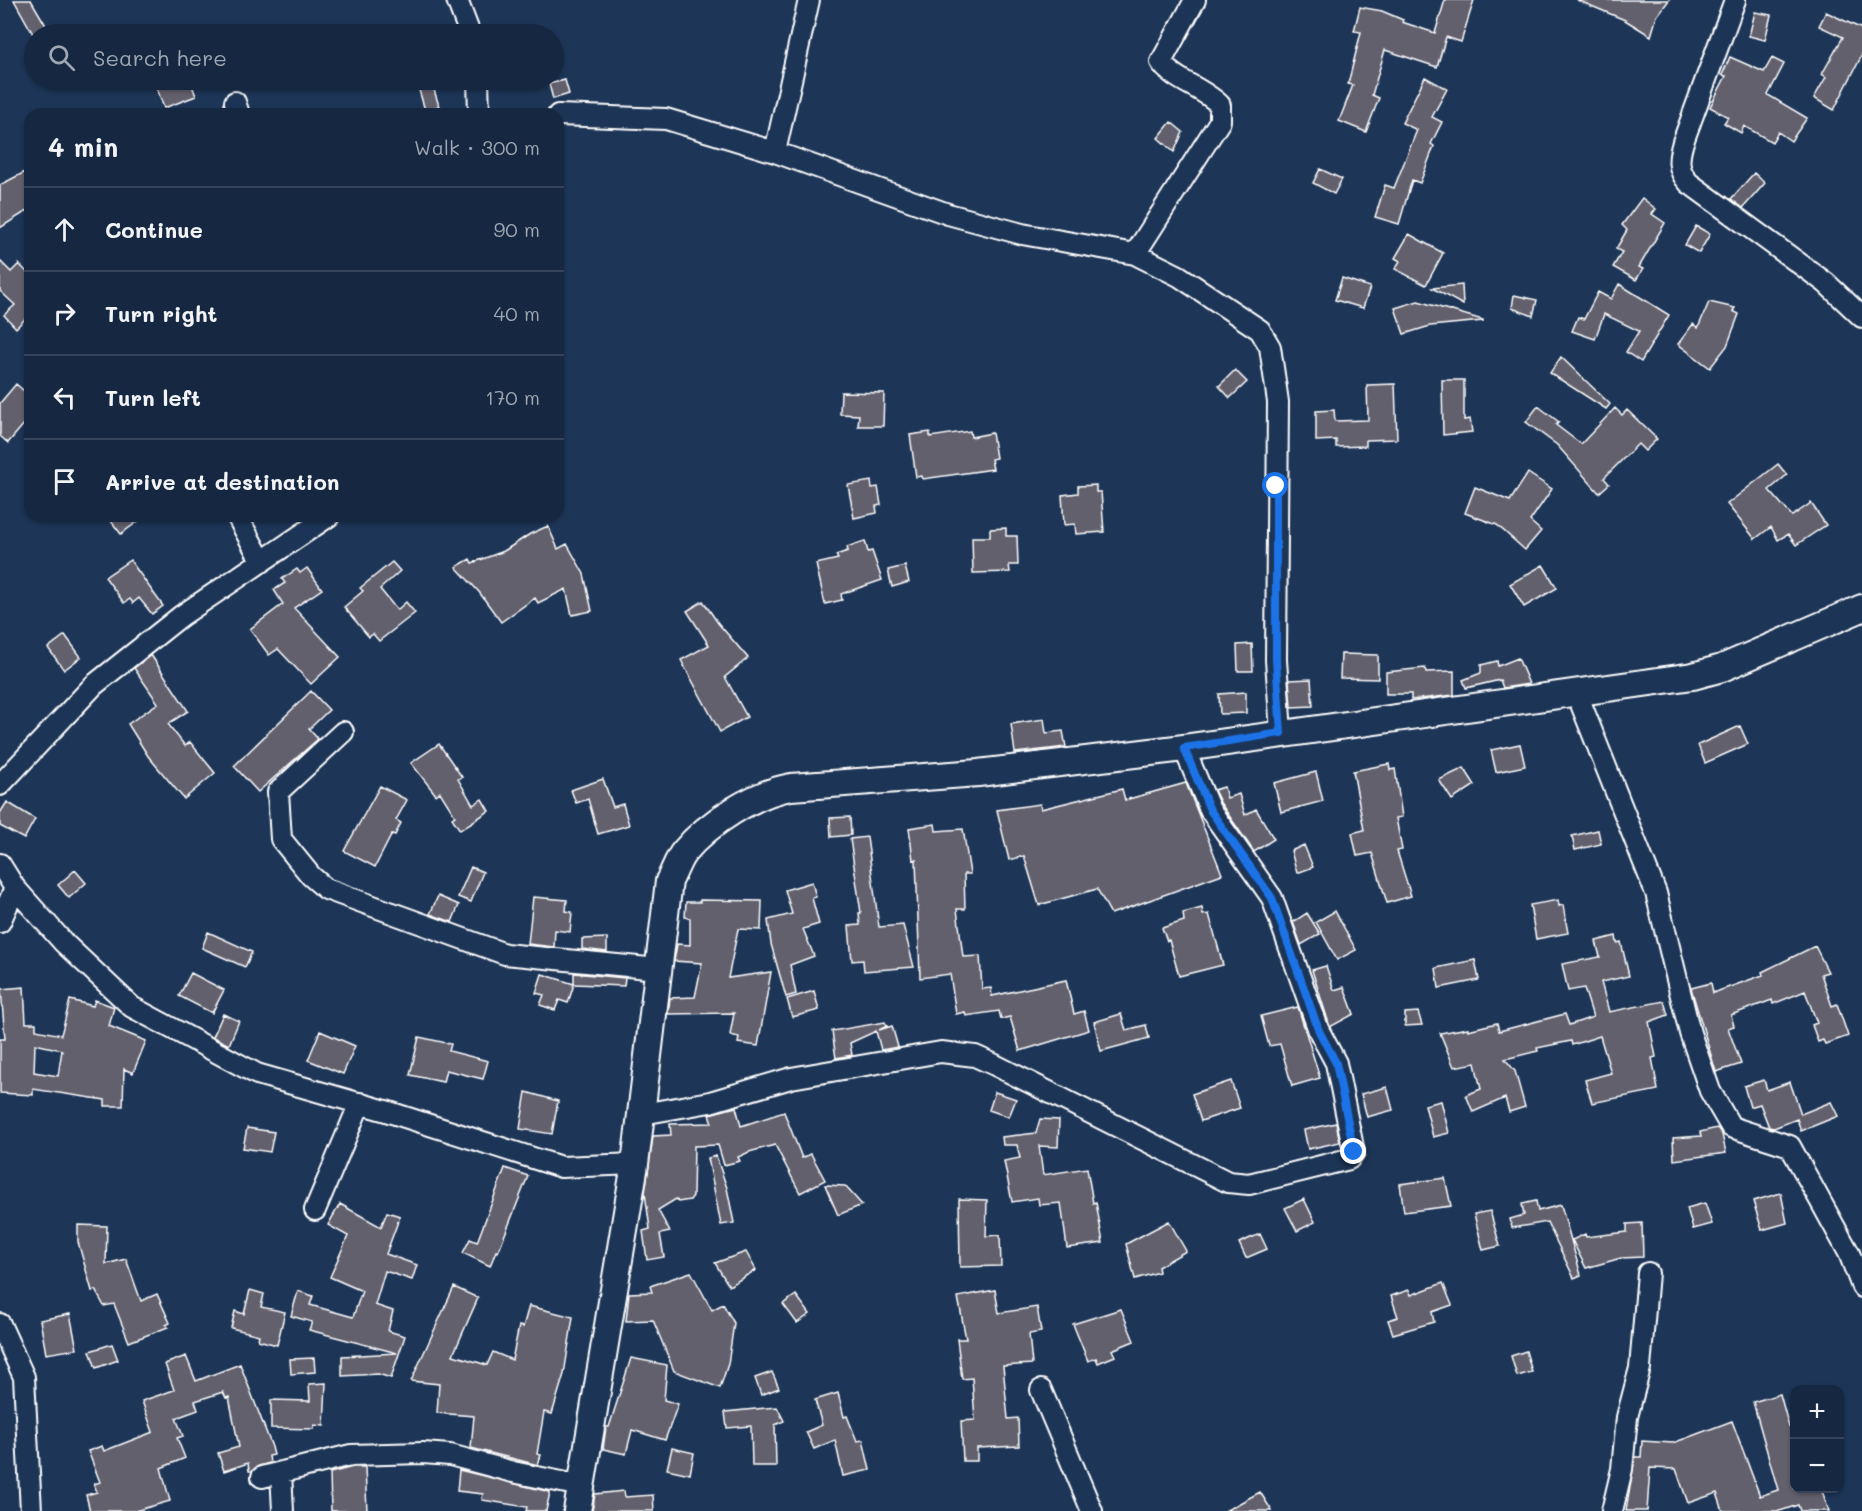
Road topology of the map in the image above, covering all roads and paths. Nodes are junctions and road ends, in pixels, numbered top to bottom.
1 (458, 0) edge
2 (808, 0) edge
3 (1195, 0) edge
4 (1735, 0) edge
5 (466, 24) edge
6 (478, 90) edge
7 (479, 108) edge
8 (564, 116) edge
9 (775, 152) junction
10 (1135, 254) junction
11 (1862, 317) edge
12 (240, 522) edge
13 (320, 522) edge
14 (262, 562) junction
15 (1862, 608) edge
16 (1577, 694) junction
17 (343, 732) dead end
18 (1281, 733) junction
19 (1184, 748) junction
20 (0, 785) edge
21 (0, 864) edge
22 (15, 888) junction
23 (0, 922) edge
24 (658, 969) junction
25 (360, 1103) junction
26 (642, 1114) junction
27 (635, 1164) junction
28 (315, 1210) dead end
29 (1648, 1273) dead end
30 (1862, 1287) edge
31 (0, 1324) edge
32 (1041, 1390) dead end
33 (281, 1472) junction
34 (262, 1477) dead end
35 (581, 1486) junction
36 (32, 1511) edge
37 (283, 1511) edge
38 (577, 1511) edge
39 (1092, 1511) edge
40 (1612, 1511) edge

1 - 5 street
2 - 9 street
3 - 10 street
4 - 11 street
6 - 7 street
8 - 9 street
9 - 10 street
10 - 18 street
12 - 14 street
13 - 14 street
14 - 20 street
15 - 16 street
16 - 18 street
16 - 30 street
17 - 24 street
18 - 19 street
19 - 24 street
19 - 26 street
21 - 22 street
22 - 23 street
22 - 25 street
24 - 26 street
25 - 27 street
25 - 28 street
26 - 27 street
27 - 35 street
29 - 40 street
31 - 36 street
32 - 39 street
33 - 34 street
33 - 35 street
33 - 37 street
35 - 38 street

